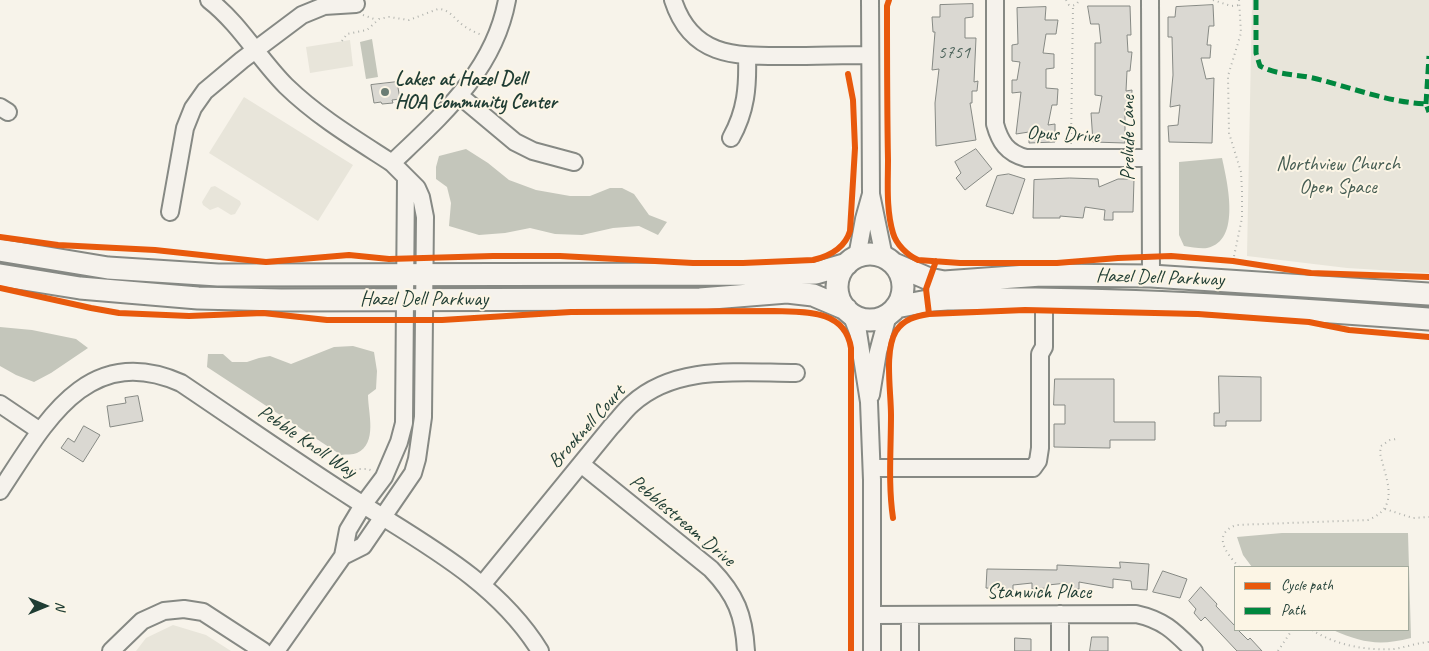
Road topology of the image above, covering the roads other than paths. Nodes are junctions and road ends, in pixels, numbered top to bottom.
1 (209, 0) edge
2 (507, 0) edge
3 (673, 0) edge
4 (870, 0) edge
5 (995, 0) edge
6 (1150, 0) edge
7 (358, 10) road end
8 (255, 49) junction
9 (870, 55) junction
10 (747, 56) junction
11 (460, 96) junction
12 (731, 138) dead end
13 (1150, 158) junction
14 (574, 162) dead end
15 (392, 163) junction
16 (871, 194) junction
17 (170, 212) dead end
18 (0, 250) edge
19 (852, 260) junction
20 (889, 261) junction
21 (0, 275) edge
22 (415, 276) junction
23 (1151, 276) junction
24 (1429, 294) edge
25 (1044, 299) junction
26 (404, 300) junction
27 (425, 300) junction
28 (892, 311) junction
29 (849, 312) junction
30 (1429, 319) edge
31 (796, 373) dead end
32 (869, 402) junction
33 (0, 404) edge
34 (37, 435) junction
35 (581, 464) junction
36 (872, 468) junction
37 (0, 491) edge
38 (363, 505) junction
39 (383, 518) junction
40 (342, 556) junction
41 (482, 585) junction
42 (1060, 614) junction
43 (872, 615) junction
44 (910, 615) junction
45 (111, 651) edge
46 (263, 651) edge
47 (276, 651) edge
48 (540, 651) edge
49 (746, 651) edge
50 (872, 651) edge
51 (910, 651) edge
52 (1060, 651) edge
53 (1194, 651) edge

1 - 8 street
2 - 11 street
3 - 10 street
4 - 9 street
5 - 13 street, Opus Drive
6 - 13 street, Prelude Lane
7 - 8 street
8 - 15 street
8 - 17 street
9 - 10 street
9 - 16 street
10 - 12 street
11 - 14 street
11 - 15 street
13 - 23 street, Prelude Lane
15 - 22 street
16 - 19 street
16 - 20 street
18 - 22 main road, Hazel Dell Parkway
19 - 20 main road
19 - 22 main road, Hazel Dell Parkway
19 - 29 main road
20 - 23 main road, Hazel Dell Parkway
20 - 28 main road
21 - 26 main road, Hazel Dell Parkway
22 - 26 street
22 - 27 street
23 - 24 main road, Hazel Dell Parkway
25 - 28 main road, Hazel Dell Parkway
25 - 30 main road, Hazel Dell Parkway
25 - 36 street
26 - 27 main road, Hazel Dell Parkway
26 - 38 street
27 - 29 main road, Hazel Dell Parkway
27 - 39 street
28 - 29 main road
28 - 32 street
29 - 32 street
31 - 35 street, Brooknell Court
32 - 36 street
33 - 34 street
34 - 37 street, Pebble Knoll Way
34 - 38 street, Pebble Knoll Way
35 - 41 street, Brooknell Court
35 - 49 street, Pebblestream Drive
36 - 43 street
38 - 39 street, Pebble Knoll Way
38 - 40 street
39 - 40 street
39 - 41 street, Pebble Knoll Way
40 - 47 street
41 - 48 street, Pebble Knoll Way
42 - 44 street, Stanwich Place
42 - 52 street
42 - 53 street, Stanwich Place
43 - 44 street, Stanwich Place
43 - 50 street
44 - 51 street
45 - 46 street

